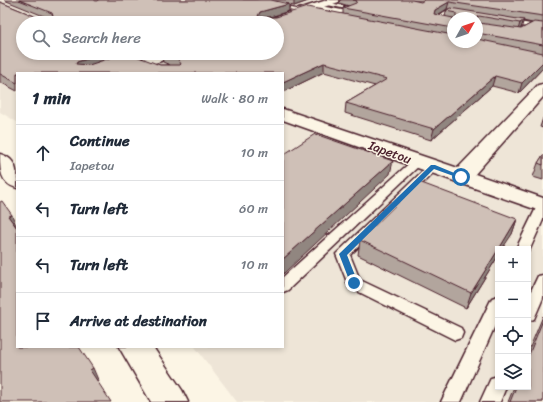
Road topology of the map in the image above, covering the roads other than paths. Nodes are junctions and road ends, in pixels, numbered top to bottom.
1 (246, 0) edge
2 (336, 0) edge
3 (320, 3) edge
4 (300, 9) junction
5 (447, 12) edge
6 (282, 16) edge
7 (340, 18) edge
8 (500, 21) edge
9 (447, 22) edge
10 (543, 28) edge
11 (139, 60) edge
12 (167, 70) edge
13 (543, 88) edge
14 (284, 114) edge
15 (0, 160) edge
16 (426, 164) junction
17 (461, 177) junction
18 (16, 181) edge
19 (543, 206) edge
20 (524, 246) edge
21 (543, 280) edge
22 (284, 285) edge
23 (495, 308) edge
24 (531, 308) edge
25 (455, 333) dead end
26 (136, 348) edge
27 (495, 390) edge
28 (170, 402) edge
29 (451, 402) edge
30 (490, 402) edge

1 - 4 lane
2 - 3 street
3 - 3 lane
3 - 4 street
4 - 6 street
4 - 7 lane
5 - 9 lane
8 - 10 lane
11 - 12 street
13 - 17 street
14 - 16 street, Iapetou
15 - 18 street
16 - 17 street, Iapetou
16 - 22 lane
16 - 25 lane
17 - 19 street, Iapetou
19 - 20 lane
21 - 24 lane
23 - 29 lane
26 - 28 street
27 - 30 lane

